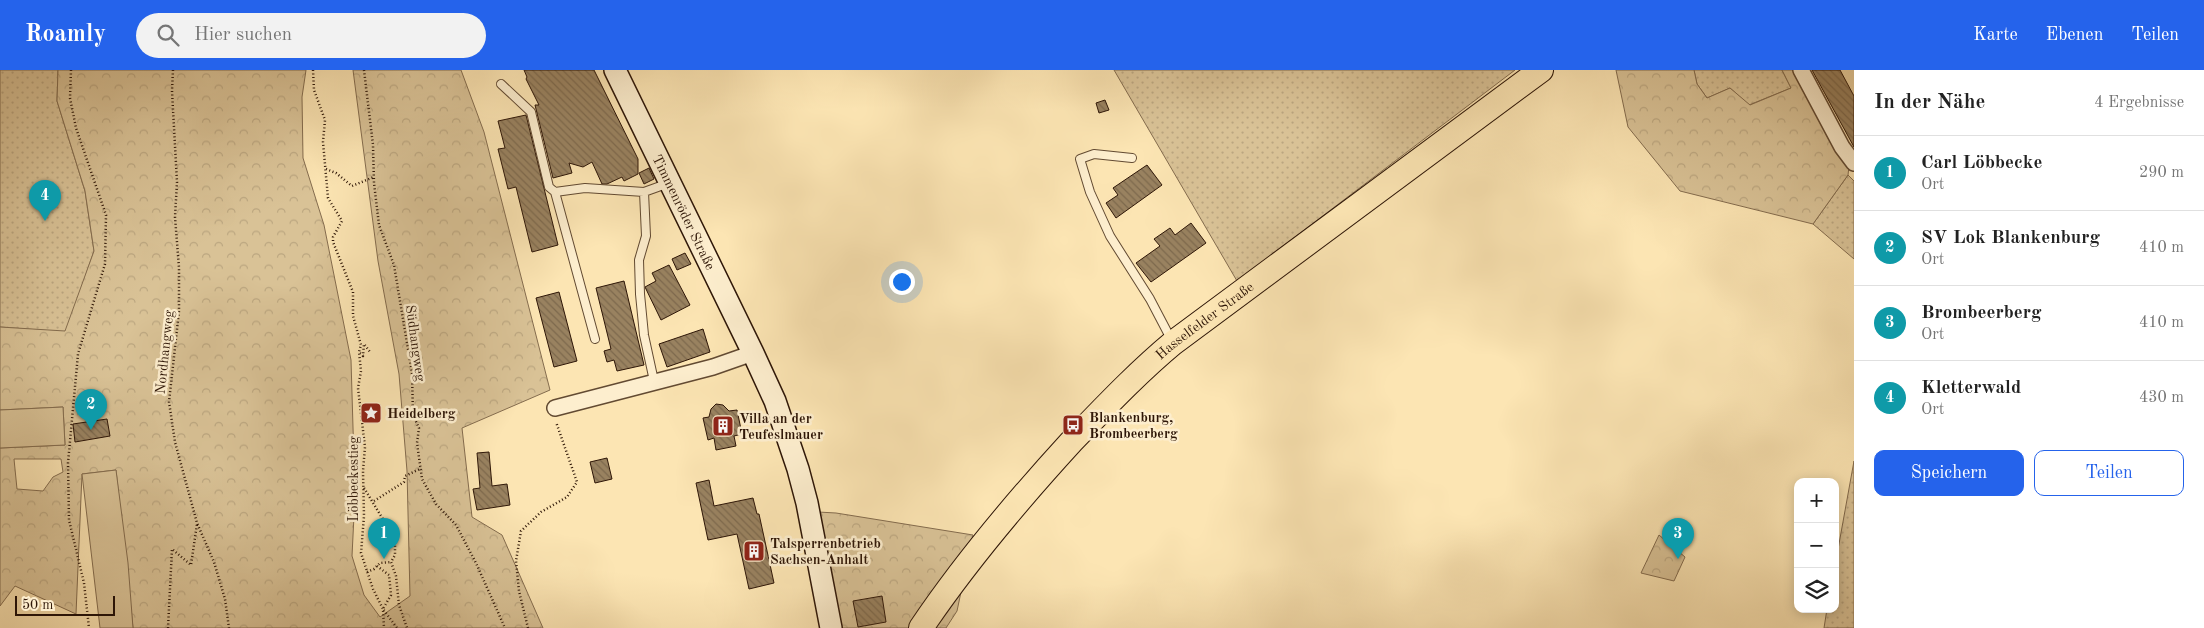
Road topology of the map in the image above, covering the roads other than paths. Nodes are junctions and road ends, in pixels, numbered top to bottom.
1 (615, 70) edge
2 (1541, 70) edge
3 (1801, 70) edge
4 (501, 84) dead end
5 (1132, 158) dead end
6 (1854, 163) edge
7 (669, 182) junction
8 (555, 192) junction
9 (644, 192) junction
10 (596, 339) dead end
11 (1173, 343) junction
12 (753, 353) junction
13 (654, 381) junction
14 (555, 408) road end
15 (831, 628) edge
16 (921, 628) edge

1 - 7 main road, Timmenröder Straße
2 - 11 main road, Hasselfelder Straße
3 - 6 street
4 - 8 lane
5 - 11 lane
7 - 9 lane
7 - 12 main road, Timmenröder Straße
8 - 9 lane
8 - 10 lane
9 - 13 lane
11 - 16 main road, Hasselfelder Straße
12 - 13 street
12 - 15 main road, Timmenröder Straße
13 - 14 street

